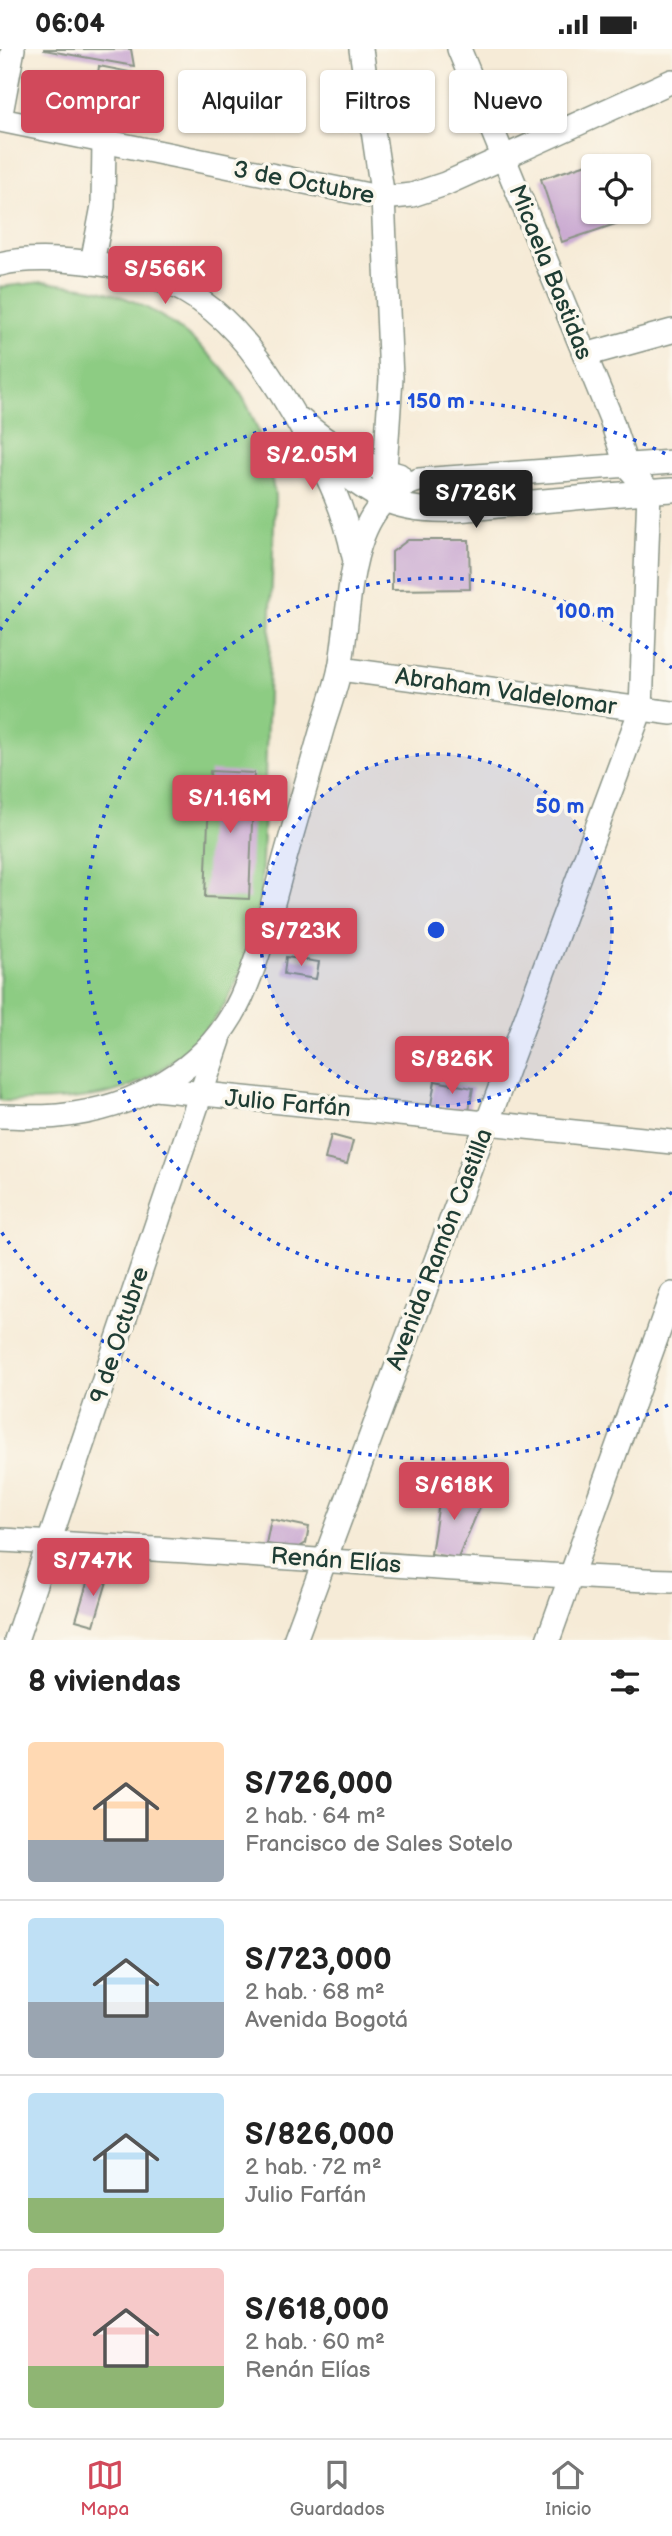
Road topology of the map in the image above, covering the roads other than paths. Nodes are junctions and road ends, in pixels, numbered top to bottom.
1 (13, 49) edge
2 (361, 49) edge
3 (459, 49) edge
4 (672, 81) edge
5 (0, 119) edge
6 (104, 141) junction
7 (504, 156) junction
8 (383, 198) junction
9 (92, 263) junction
10 (0, 264) edge
11 (672, 331) edge
12 (585, 355) junction
13 (292, 412) junction
14 (311, 446) junction
15 (672, 462) edge
16 (626, 465) junction
17 (386, 471) junction
18 (419, 480) junction
19 (672, 489) edge
20 (649, 491) junction
21 (383, 499) junction
22 (355, 563) junction
23 (340, 669) junction
24 (641, 709) junction
25 (672, 713) edge
26 (222, 1030) junction
27 (155, 1089) junction
28 (200, 1094) junction
29 (0, 1116) edge
30 (487, 1122) junction
31 (672, 1142) edge
32 (672, 1294) edge
33 (0, 1540) edge
34 (51, 1543) junction
35 (323, 1559) junction
36 (570, 1577) junction
37 (672, 1581) edge
38 (16, 1640) edge
39 (295, 1640) edge
40 (548, 1640) edge

1 - 5 street
2 - 8 street
3 - 7 street, Micaela Bastidas
4 - 7 street, 3 de Octubre
5 - 6 street, 3 de Octubre
6 - 8 street, 3 de Octubre
6 - 9 street
7 - 8 street, 3 de Octubre
7 - 12 street, Micaela Bastidas
8 - 17 street
9 - 10 street
9 - 13 street
11 - 12 street
12 - 16 street, Micaela Bastidas
13 - 14 street
13 - 17 street
14 - 21 street
14 - 22 street
15 - 16 street
16 - 18 street
16 - 20 street, Micaela Bastidas
17 - 18 street
17 - 21 street
18 - 21 street
19 - 20 street
20 - 21 street
20 - 24 street, Avenida Ramón Castilla
21 - 22 street
22 - 23 street
23 - 24 street, Abraham Valdelomar
23 - 26 street
24 - 25 street, Abraham Valdelomar
24 - 30 street, Avenida Ramón Castilla
26 - 27 street
26 - 28 street, 9 de Octubre
27 - 28 street, Julio Farfán
27 - 29 street
28 - 30 street, Julio Farfán
28 - 34 street, 9 de Octubre
30 - 31 street, Julio Farfán
30 - 35 street, Avenida Ramón Castilla
32 - 36 street
33 - 34 street, Renán Elías
34 - 35 street, Renán Elías
34 - 38 street, 9 de Octubre
35 - 36 street, Renán Elías
35 - 39 street, Avenida Ramón Castilla
36 - 37 street, Renán Elías
36 - 40 street

